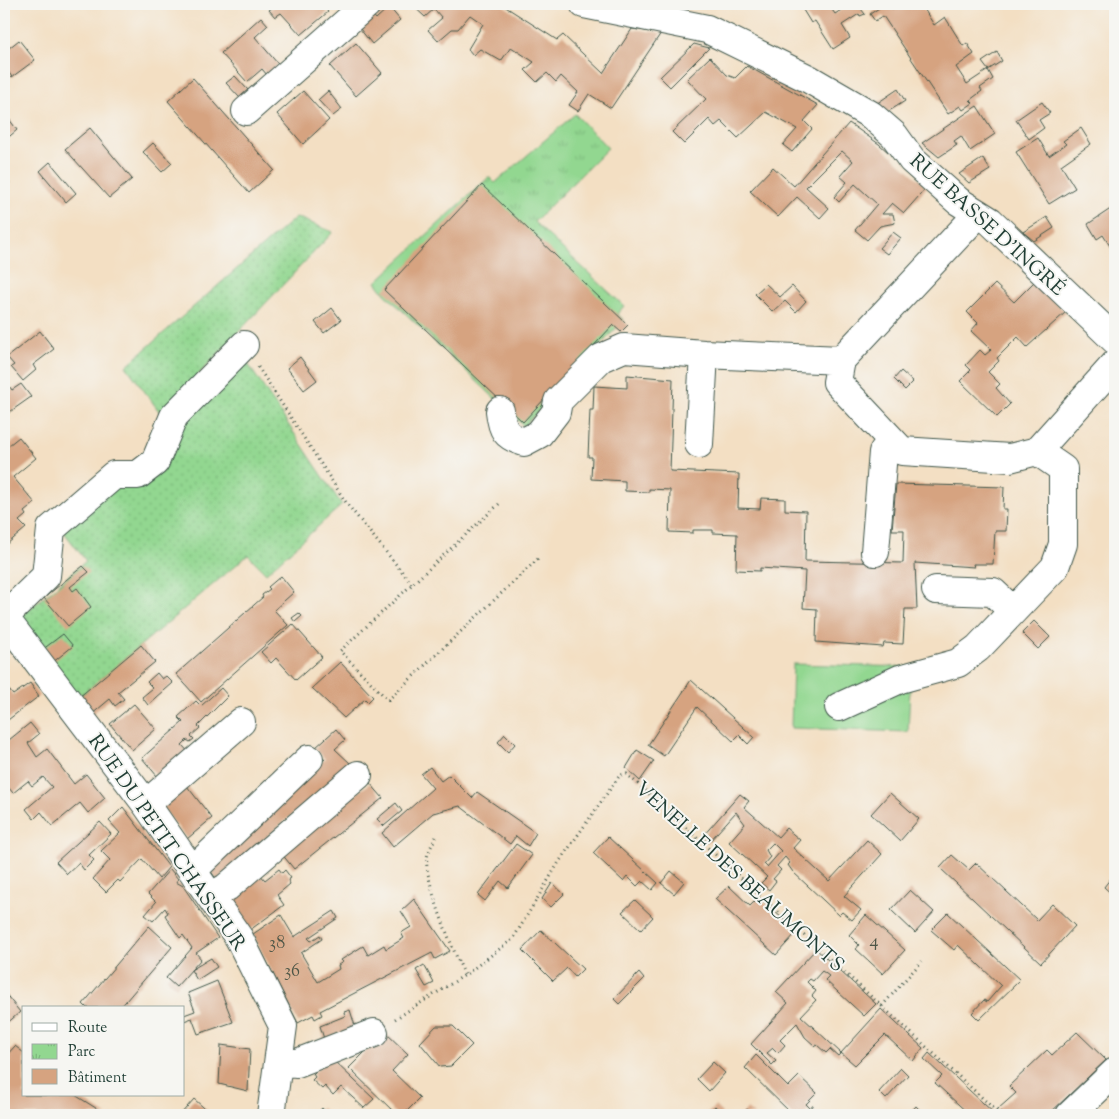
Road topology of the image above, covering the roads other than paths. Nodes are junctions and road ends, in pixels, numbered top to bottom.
1 (368, 4) edge
2 (584, 4) edge
3 (246, 111) dead end
4 (978, 214) junction
5 (1115, 340) edge
6 (244, 346) road end
7 (704, 354) junction
8 (842, 360) junction
9 (1115, 364) edge
10 (500, 411) dead end
11 (891, 440) junction
12 (699, 444) dead end
13 (1037, 451) junction
14 (875, 552) dead end
15 (936, 590) dead end
16 (1012, 610) junction
17 (4, 617) edge
18 (838, 706) dead end
19 (241, 722) dead end
20 (309, 759) dead end
21 (358, 775) dead end
22 (146, 804) junction
23 (192, 870) junction
24 (211, 897) junction
25 (374, 1033) road end
26 (279, 1061) junction
27 (1115, 1072) edge
28 (1084, 1111) edge
29 (271, 1115) edge

1 - 3 street
2 - 4 street, RUE BASSE D'INGRÉ
4 - 5 street, RUE BASSE D'INGRÉ
4 - 8 street
6 - 17 street
7 - 8 street
7 - 10 street
7 - 12 street
8 - 11 street
9 - 13 street
11 - 13 street
11 - 14 street
13 - 16 street
15 - 16 street
16 - 18 street
17 - 22 street, RUE DU PETIT CHASSEUR
19 - 22 street
20 - 23 street
21 - 24 street
22 - 23 street, RUE DU PETIT CHASSEUR
23 - 24 street, RUE DU PETIT CHASSEUR
24 - 26 street, RUE DU PETIT CHASSEUR
25 - 26 street
26 - 29 street, RUE DU PETIT CHASSEUR
27 - 28 street

